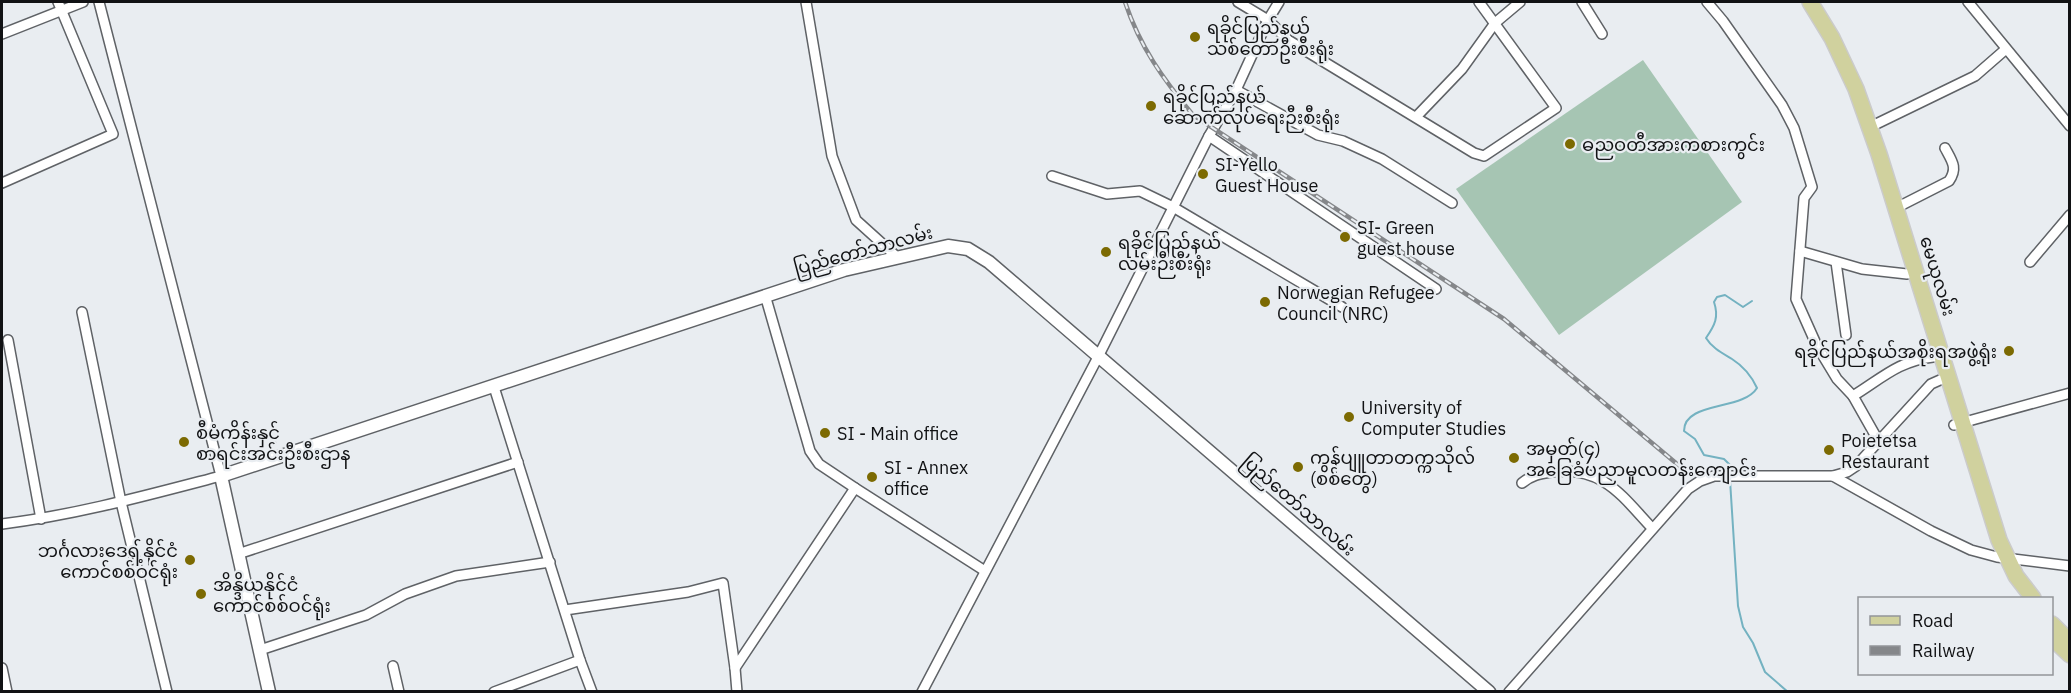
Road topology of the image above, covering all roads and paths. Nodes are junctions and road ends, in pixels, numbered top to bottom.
1 (82, 2) edge
2 (99, 2) edge
3 (806, 2) edge
4 (1238, 2) edge
5 (1279, 2) edge
6 (1479, 2) edge
7 (1520, 2) edge
8 (1582, 2) edge
9 (1707, 2) edge
10 (1798, 2) edge
11 (1809, 2) edge
12 (1968, 2) edge
13 (60, 6) edge
14 (1268, 20) junction
15 (1495, 23) junction
16 (2, 34) edge
17 (1602, 34) dead end
18 (2006, 49) junction
19 (1236, 90) junction
20 (1416, 117) junction
21 (2070, 126) edge
22 (1870, 127) junction
23 (1209, 136) junction
24 (1945, 148) dead end
25 (1052, 176) dead end
26 (2, 183) edge
27 (1452, 203) dead end
28 (1173, 207) junction
29 (1896, 208) junction
30 (2070, 215) edge
31 (1800, 251) junction
32 (897, 256) junction
33 (1836, 262) junction
34 (2030, 262) dead end
35 (1907, 274) junction
36 (1436, 289) dead end
37 (765, 295) junction
38 (1342, 307) dead end
39 (82, 312) dead end
40 (1846, 336) dead end
41 (8, 340) dead end
42 (1098, 357) junction
43 (1933, 357) junction
44 (1940, 380) junction
45 (494, 387) junction
46 (2070, 393) edge
47 (1853, 396) junction
48 (1958, 424) junction
49 (1879, 442) junction
50 (518, 462) junction
51 (221, 476) junction
52 (1833, 476) junction
53 (1522, 483) dead end
54 (855, 488) junction
55 (121, 502) junction
56 (41, 519) junction
57 (2, 524) edge
58 (1652, 528) junction
59 (238, 554) junction
60 (2002, 558) junction
61 (550, 562) junction
62 (2070, 566) edge
63 (985, 571) junction
64 (2020, 597) edge
65 (2032, 597) edge
66 (565, 610) junction
67 (2053, 625) edge
68 (2053, 639) edge
69 (2070, 642) edge
70 (260, 650) junction
71 (2070, 655) edge
72 (580, 660) junction
73 (393, 666) dead end
74 (2, 668) edge
75 (735, 668) junction
76 (8, 692) edge
77 (167, 692) edge
78 (269, 692) edge
79 (399, 692) edge
80 (494, 692) edge
81 (592, 692) edge
82 (737, 692) edge
83 (922, 692) edge
84 (1489, 692) edge
85 (1509, 692) edge

1 - 13 street
2 - 51 street
3 - 32 street
4 - 14 street
5 - 14 street
6 - 15 street
7 - 15 street
8 - 17 street
9 - 31 street
10 - 35 main road, မေယုလမ်း
11 - 22 main road, မေယုလမ်း
12 - 18 street
13 - 16 street
13 - 26 street
14 - 19 street
14 - 20 street
15 - 20 street
15 - 20 street
18 - 21 street
18 - 22 street
19 - 23 street
19 - 27 street
22 - 29 main road, မေယုလမ်း
23 - 28 street
23 - 36 street
24 - 29 street
25 - 28 street
28 - 38 street
28 - 42 street
29 - 48 main road, မေယုလမ်း
30 - 34 street
31 - 33 street
31 - 47 street
32 - 37 street, ပြည်တော်သာလမ်း
32 - 42 street, ပြည်တော်သာလမ်း
33 - 35 street
33 - 40 street
35 - 43 main road, မေယုလမ်း
37 - 45 street, ပြည်တော်သာလမ်း
37 - 54 street
39 - 55 street
41 - 56 street
42 - 63 street
42 - 84 street, ပြည်တော်သာလမ်း
43 - 44 main road, မေယုလမ်း
43 - 47 street
44 - 48 main road, မေယုလမ်း
44 - 49 street
45 - 50 street
45 - 51 street, ပြည်တော်သာလမ်း
46 - 48 street
47 - 49 street
48 - 60 main road, မေယုလမ်း
49 - 52 street
50 - 59 street
50 - 61 street
51 - 55 street
51 - 59 street
52 - 58 street
52 - 60 street
53 - 58 street
54 - 63 street
54 - 75 street
55 - 56 street
55 - 77 street
56 - 57 street
58 - 85 street
59 - 70 street
60 - 62 street
60 - 64 main road, မေယုလမ်း
60 - 65 main road, မေယုလမ်း
61 - 66 street
61 - 70 street
63 - 83 street
66 - 72 street
66 - 75 street
67 - 69 main road
68 - 71 main road
70 - 78 street
72 - 80 street
72 - 81 street
73 - 79 street
74 - 76 street
75 - 82 street

